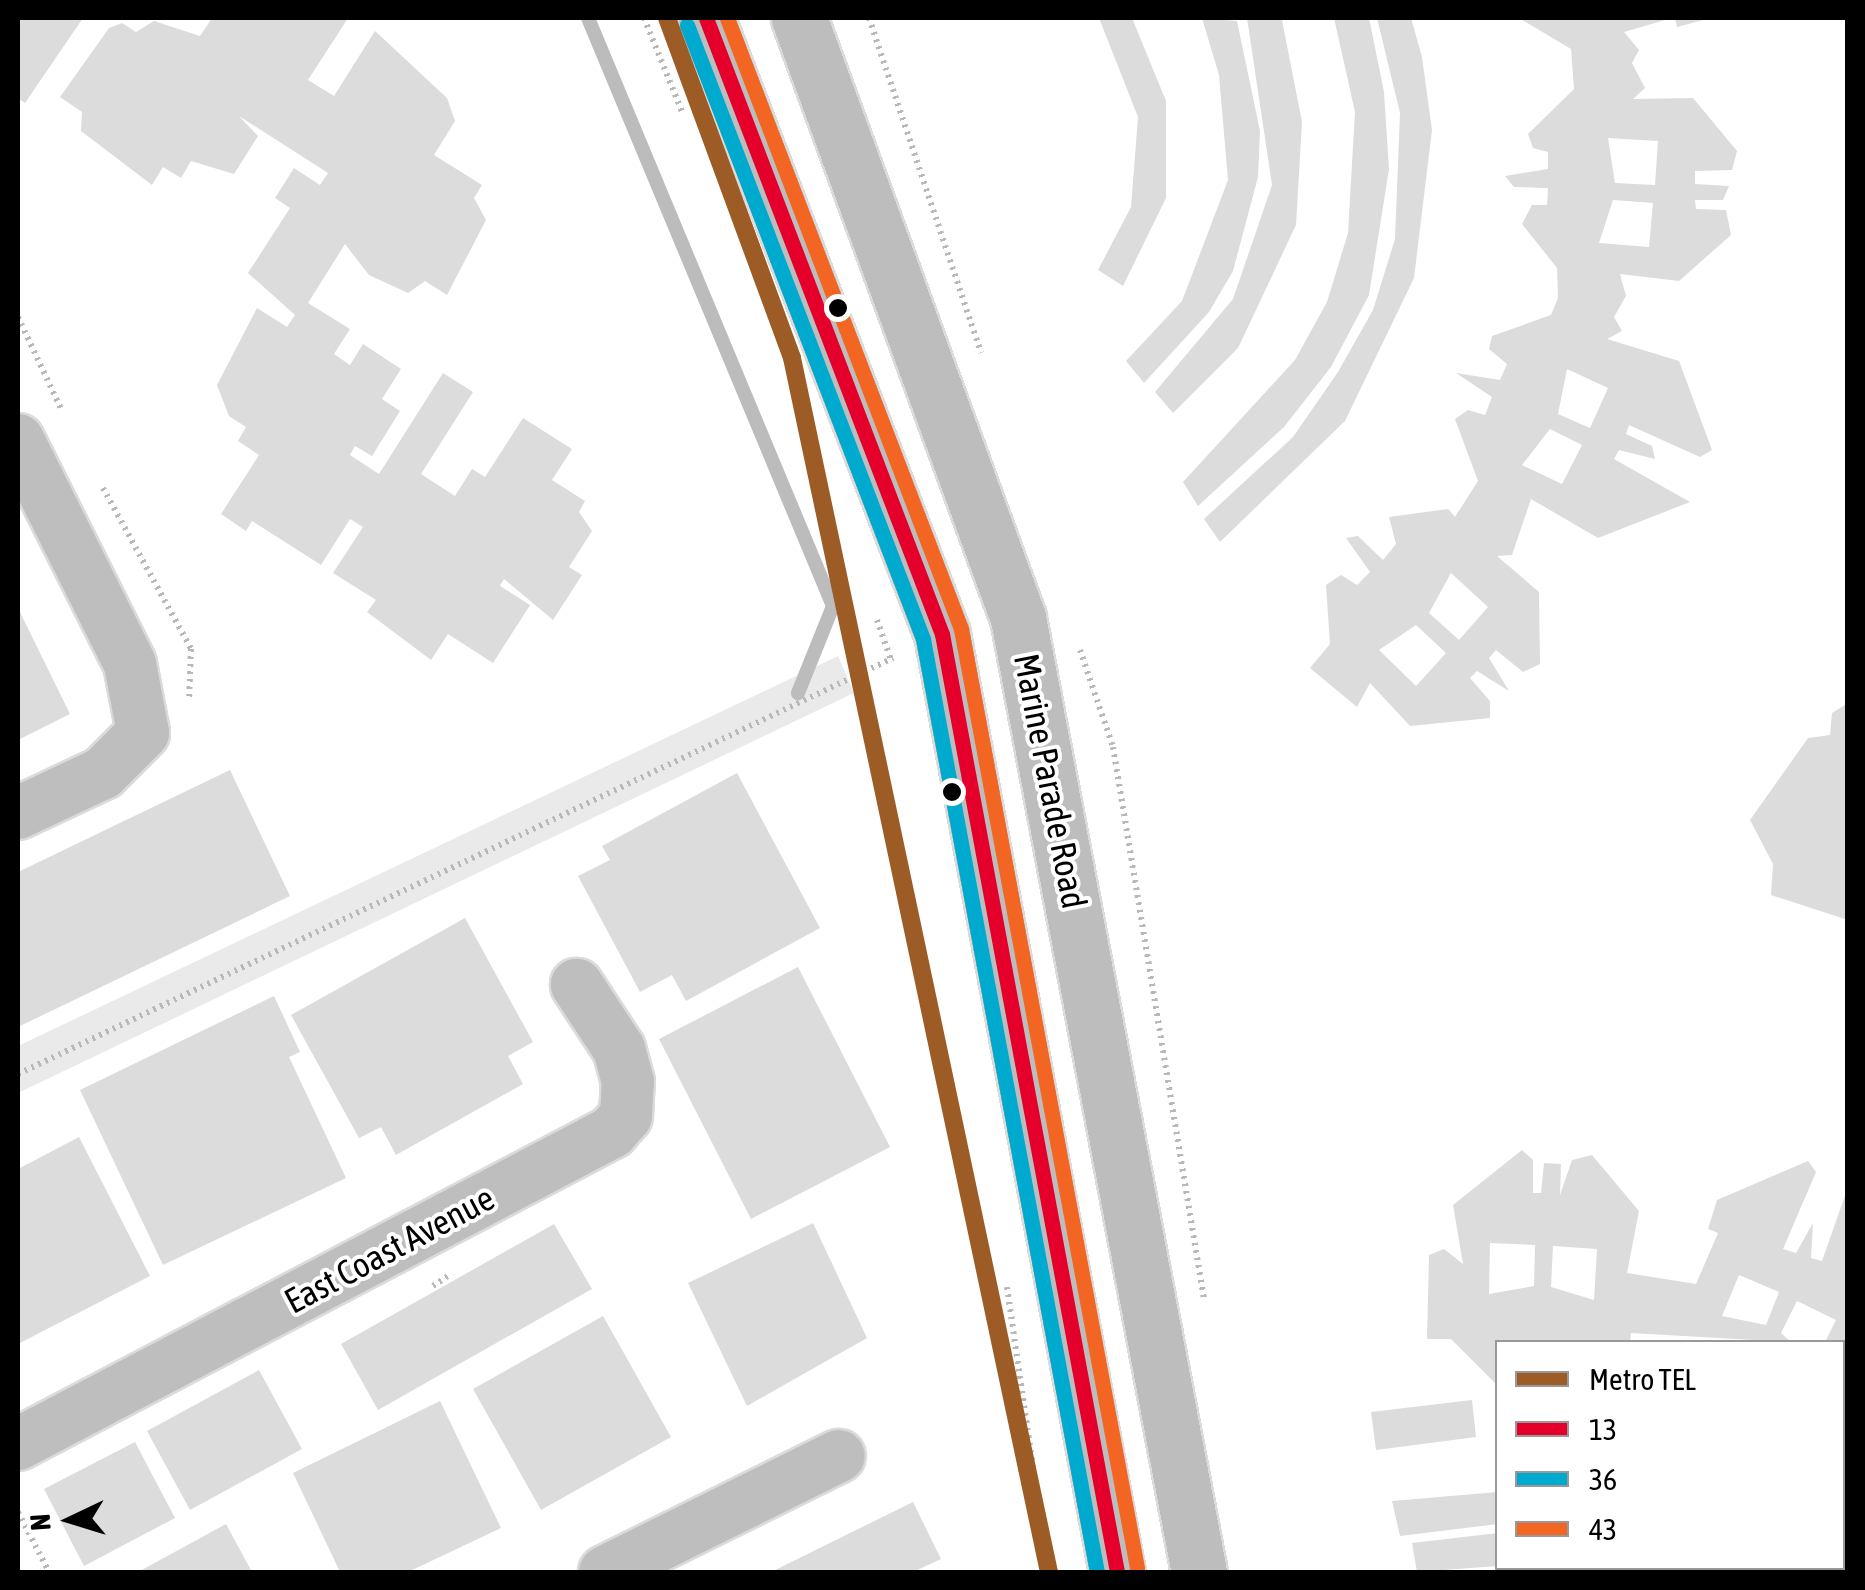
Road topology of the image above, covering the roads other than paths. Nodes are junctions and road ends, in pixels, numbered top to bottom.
1 (706, 18) edge
2 (798, 18) edge
3 (18, 440) edge
4 (18, 813) edge
5 (576, 985) dead end
6 (18, 1444) edge
7 (839, 1456) dead end
8 (605, 1572) edge
9 (1117, 1572) edge
10 (1199, 1572) edge

1 - 9 main road
2 - 10 main road, Marine Parade Road
3 - 4 street
5 - 6 street, East Coast Avenue
7 - 8 street

